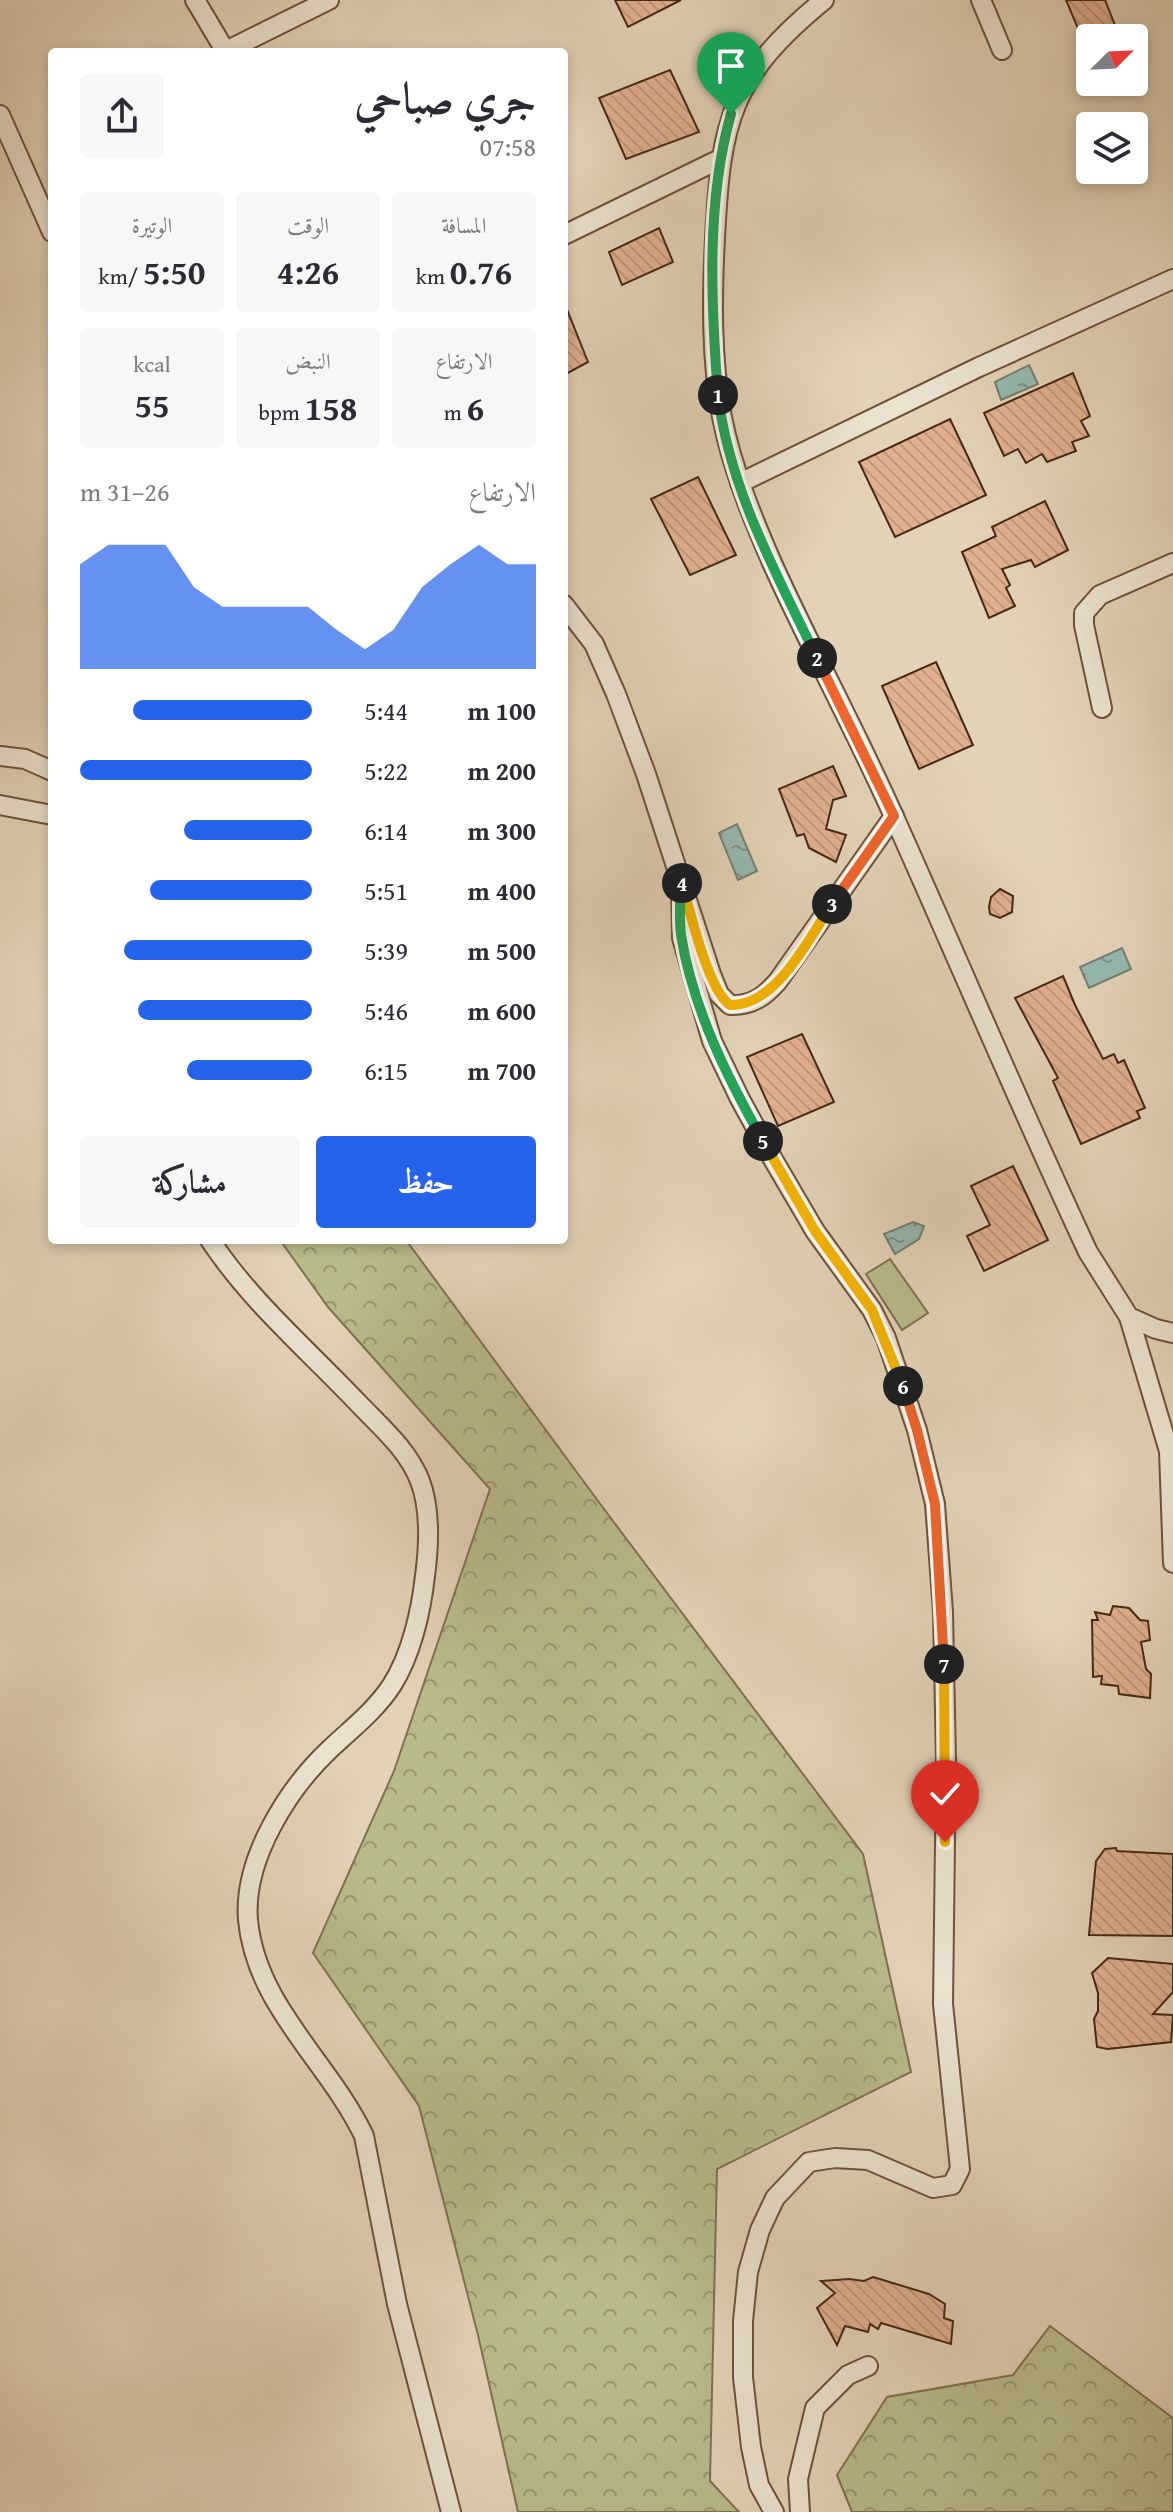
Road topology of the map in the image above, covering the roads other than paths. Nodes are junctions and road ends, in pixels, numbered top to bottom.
1 (195, 0) edge
2 (329, 0) edge
3 (824, 0) edge
4 (981, 0) edge
5 (224, 48) edge
6 (234, 48) edge
7 (1002, 50) dead end
8 (0, 115) edge
9 (720, 159) junction
10 (48, 223) edge
11 (568, 233) edge
12 (1173, 279) edge
13 (740, 483) junction
14 (1173, 563) edge
15 (568, 610) edge
16 (1102, 708) dead end
17 (0, 756) edge
18 (48, 769) edge
19 (0, 805) edge
20 (48, 814) edge
21 (894, 816) junction
22 (681, 879) junction
23 (213, 1244) edge
24 (1129, 1317) junction
25 (1173, 1333) edge
26 (1171, 1448) edge
27 (1173, 1563) edge
28 (868, 2366) dead end
29 (451, 2512) edge
30 (774, 2512) edge
31 (800, 2512) edge

1 - 5 street
2 - 6 street
3 - 9 street
4 - 7 street
8 - 10 street
9 - 11 street
9 - 13 street
12 - 13 street
13 - 21 street
14 - 16 street
15 - 22 street
17 - 18 street
19 - 20 street
21 - 22 street
21 - 24 street
22 - 30 street
23 - 29 street
24 - 25 street
24 - 26 street
26 - 27 street
28 - 31 street

